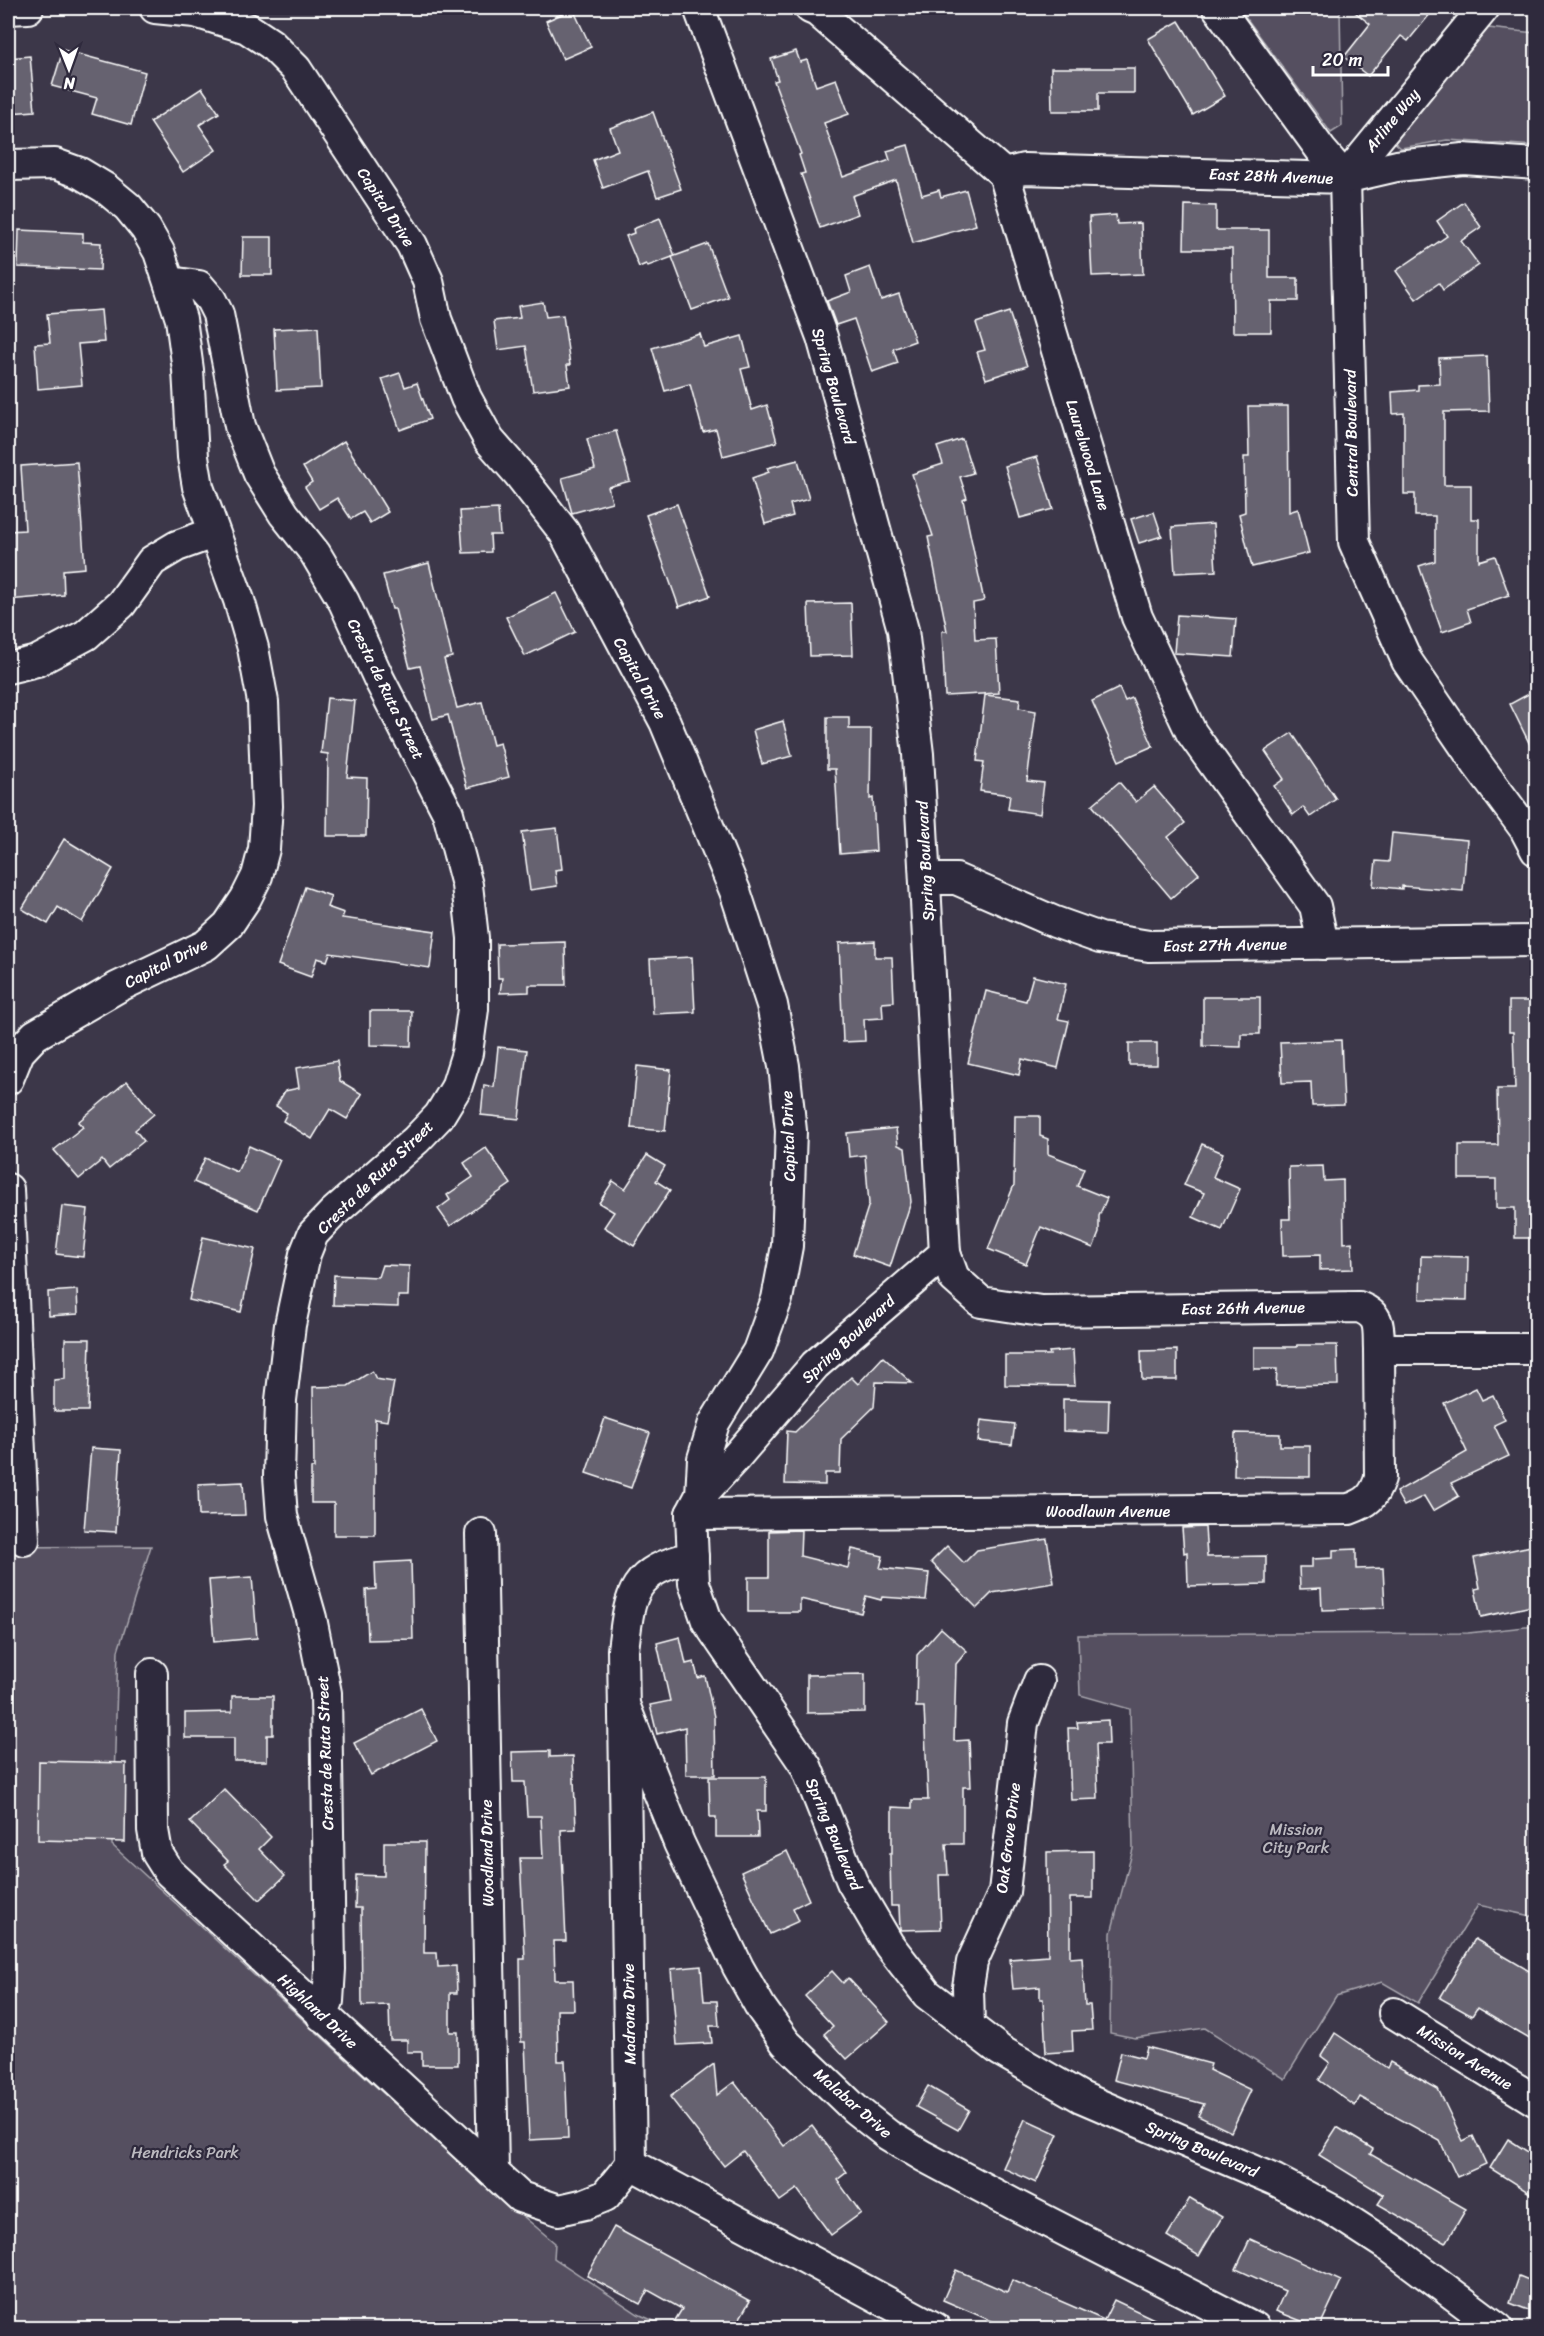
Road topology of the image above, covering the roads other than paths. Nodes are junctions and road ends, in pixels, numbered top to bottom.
1 (27, 8) edge
2 (155, 8) edge
3 (699, 8) edge
4 (810, 8) edge
5 (1218, 8) edge
6 (1484, 8) edge
7 (8, 9) edge
8 (196, 10) edge
9 (1536, 164) edge
10 (8, 165) edge
11 (1004, 174) junction
12 (1345, 178) junction
13 (170, 282) junction
14 (213, 533) junction
15 (8, 668) edge
16 (1536, 850) edge
17 (926, 879) junction
18 (1536, 941) edge
19 (1323, 944) junction
20 (8, 1079) edge
21 (8, 1200) edge
22 (945, 1252) junction
23 (1536, 1348) edge
24 (1379, 1349) junction
25 (696, 1504) junction
26 (482, 1534) dead end
27 (24, 1540) dead end
28 (693, 1557) junction
29 (152, 1674) dead end
30 (1039, 1681) dead end
31 (625, 1707) junction
32 (1394, 2013) dead end
33 (322, 2016) junction
34 (969, 2027) junction
35 (1536, 2101) edge
36 (631, 2164) junction
37 (493, 2172) junction
38 (935, 2328) edge
39 (1255, 2328) edge
40 (1498, 2328) edge

1 - 7 street
2 - 8 street, Capital Drive
3 - 17 street, Spring Boulevard
4 - 11 street
5 - 12 street
6 - 12 street, Arline Way
8 - 25 street, Capital Drive
9 - 12 street, East 28th Avenue
10 - 13 street, Capital Drive
11 - 12 street, East 28th Avenue
11 - 19 street, Laurelwood Lane
12 - 16 street, Central Boulevard
13 - 14 street, Capital Drive
13 - 33 street, Cresta de Ruta Street
14 - 15 street
14 - 20 street, Capital Drive
17 - 19 street, East 27th Avenue
17 - 22 street, Spring Boulevard
18 - 19 street, East 27th Avenue
21 - 27 street
22 - 24 street, East 26th Avenue
22 - 25 street, Spring Boulevard
23 - 24 street
24 - 25 street, Woodlawn Avenue
25 - 28 street, Spring Boulevard
26 - 37 street, Woodland Drive
28 - 31 street, Madrona Drive
28 - 34 street, Spring Boulevard
29 - 33 street, Highland Drive
30 - 34 street, Oak Grove Drive
31 - 36 street, Madrona Drive
31 - 39 street, Malabar Drive
32 - 35 street, Mission Avenue
33 - 37 street, Highland Drive
34 - 40 street, Spring Boulevard
36 - 37 street, Highland Drive
36 - 38 street

